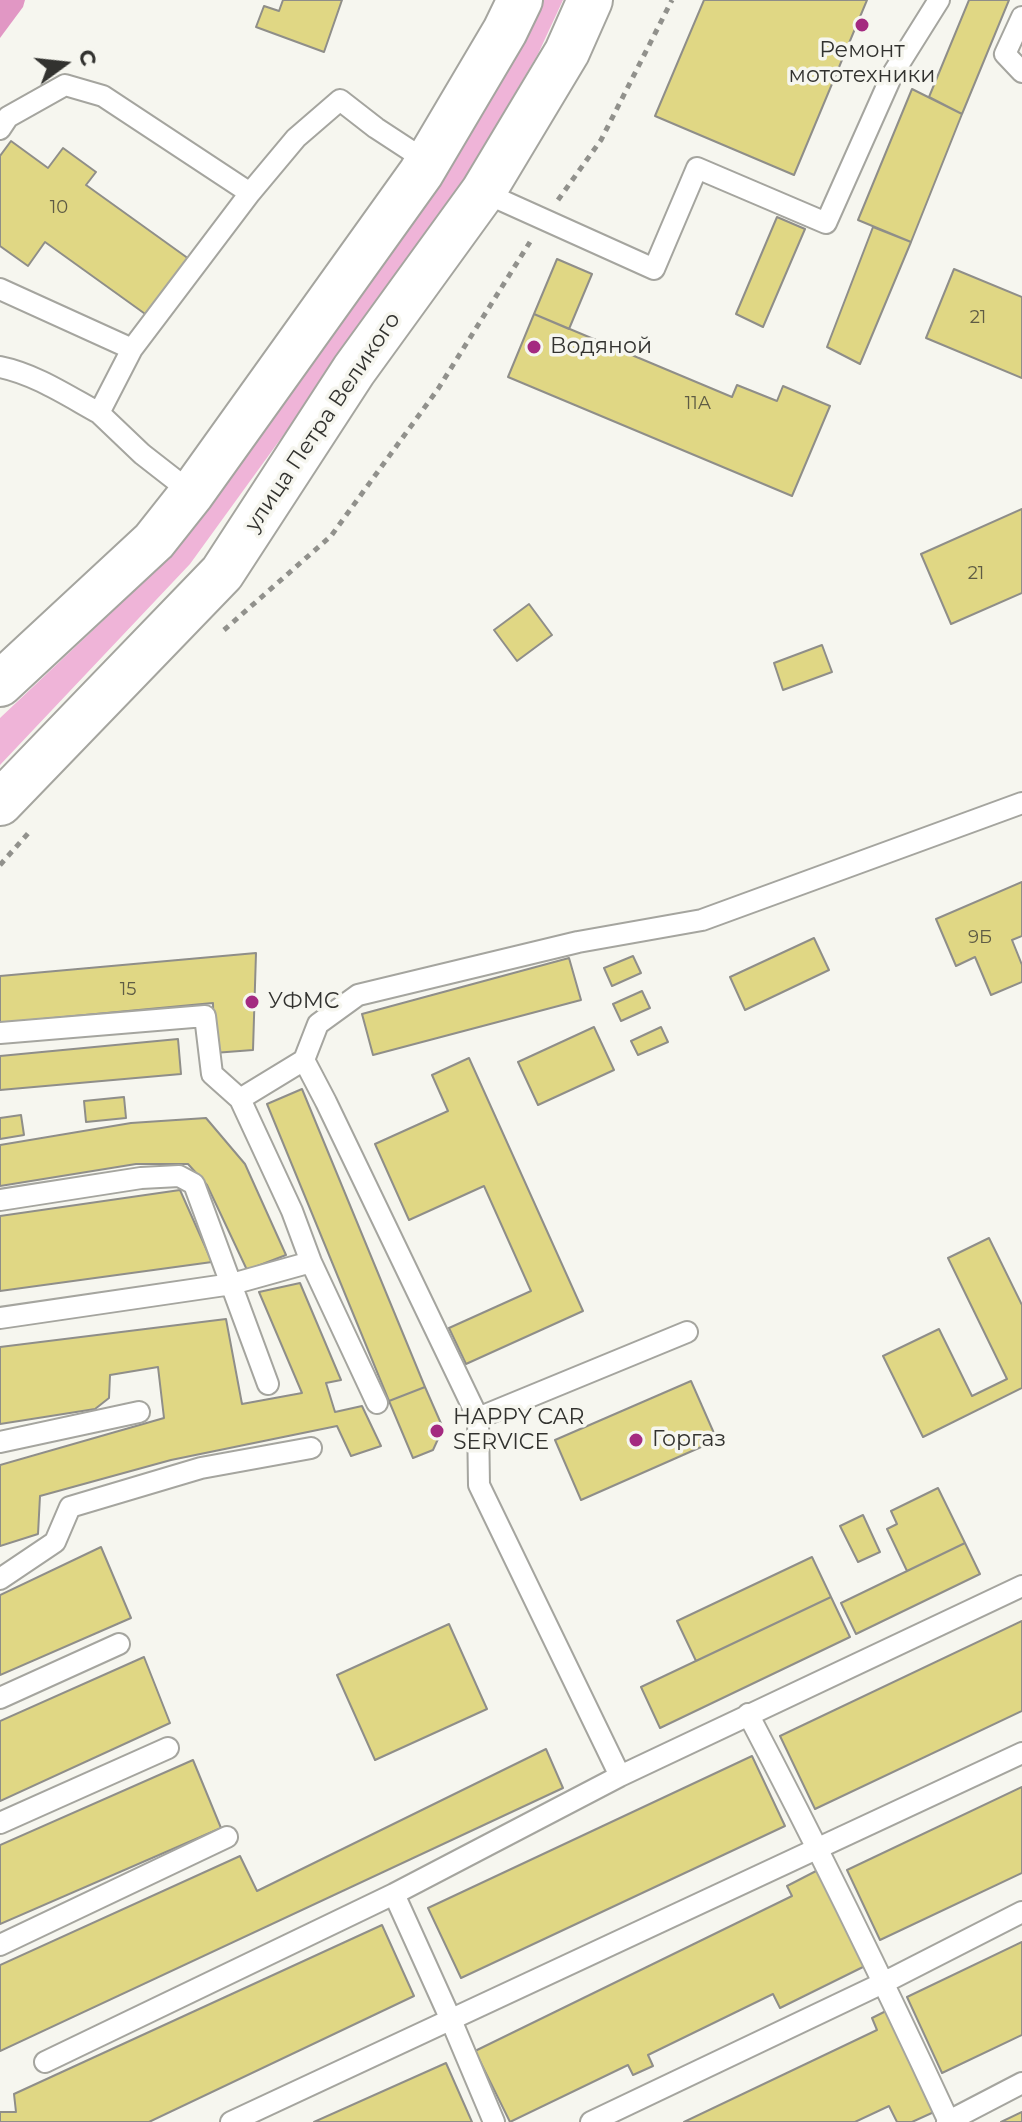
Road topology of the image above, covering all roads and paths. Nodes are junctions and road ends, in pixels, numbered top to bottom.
1 (520, 0) edge
2 (590, 0) edge
3 (672, 0) edge
4 (939, 0) edge
5 (1022, 17) edge
6 (1022, 72) edge
7 (0, 129) edge
8 (428, 162) junction
9 (483, 192) junction
10 (250, 193) junction
11 (544, 220) junction
12 (0, 289) edge
13 (132, 349) junction
14 (0, 367) edge
15 (99, 413) junction
16 (192, 493) junction
17 (223, 632) dead end
18 (0, 684) edge
19 (0, 803) edge
20 (1022, 803) edge
21 (39, 820) dead end
22 (0, 865) edge
23 (0, 1033) edge
24 (304, 1060) junction
25 (240, 1099) junction
26 (0, 1200) edge
27 (311, 1262) junction
28 (232, 1284) junction
29 (0, 1318) edge
30 (687, 1332) dead end
31 (268, 1384) dead end
32 (377, 1403) dead end
33 (139, 1412) dead end
34 (478, 1418) junction
35 (0, 1442) edge
36 (311, 1448) dead end
37 (0, 1579) edge
38 (1022, 1586) edge
39 (119, 1644) dead end
40 (0, 1698) edge
41 (748, 1714) junction
42 (168, 1748) dead end
43 (1022, 1753) edge
44 (620, 1776) junction
45 (0, 1823) edge
46 (227, 1837) dead end
47 (819, 1848) junction
48 (394, 1894) junction
49 (1022, 1912) edge
50 (0, 1945) edge
51 (885, 1982) junction
52 (451, 2020) junction
53 (45, 2062) dead end
54 (1022, 2083) edge
55 (231, 2122) edge
56 (494, 2122) edge
57 (591, 2122) edge
58 (948, 2122) edge

1 - 8 street
2 - 9 street, улица Петра Великого
3 - 11 path
4 - 11 lane
5 - 6 lane
7 - 10 lane
8 - 10 lane
8 - 16 street
9 - 11 lane
9 - 19 street, улица Петра Великого
10 - 13 lane
11 - 17 path
12 - 13 lane
13 - 15 lane
14 - 15 lane
15 - 16 lane
16 - 18 street
20 - 24 lane
21 - 22 path
23 - 25 lane
24 - 25 lane
24 - 34 lane
25 - 27 lane
26 - 28 lane
27 - 28 lane
27 - 32 lane
28 - 29 lane
28 - 31 lane
30 - 34 lane
33 - 35 lane
34 - 44 lane
36 - 37 lane
38 - 41 lane
39 - 40 lane
41 - 44 lane
41 - 47 lane
42 - 45 lane
43 - 47 lane
44 - 48 lane
46 - 50 lane
47 - 51 lane
47 - 52 lane
48 - 52 lane
48 - 53 lane
49 - 51 lane
51 - 57 lane
51 - 58 lane
52 - 55 lane
52 - 56 lane
54 - 58 lane

